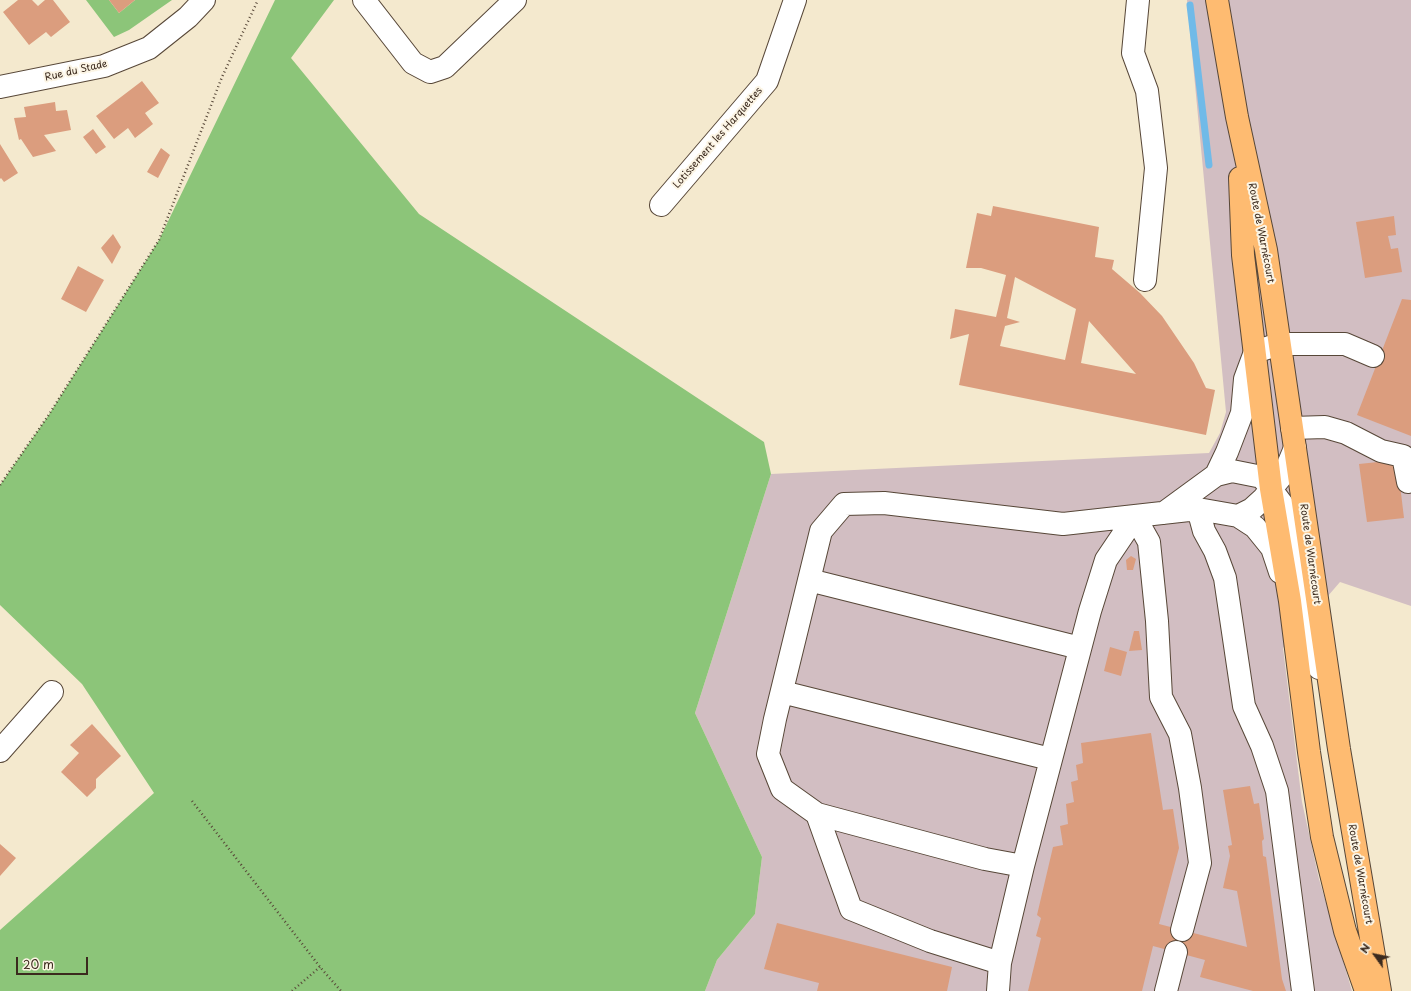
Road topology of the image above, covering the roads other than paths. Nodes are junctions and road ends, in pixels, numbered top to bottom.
1 (204, 0) edge
2 (364, 0) edge
3 (515, 0) edge
4 (795, 0) edge
5 (1138, 0) edge
6 (1218, 0) edge
7 (0, 87) edge
8 (1237, 117) junction
9 (661, 204) dead end
10 (1145, 280) dead end
11 (1279, 344) junction
12 (1255, 352) junction
13 (1373, 356) dead end
14 (1293, 438) junction
15 (1216, 475) junction
16 (1408, 482) dead end
17 (1271, 489) junction
18 (1198, 510) junction
19 (1164, 513) junction
20 (1238, 516) junction
21 (1135, 517) junction
22 (809, 580) junction
23 (1290, 601) junction
24 (1080, 648) junction
25 (52, 692) dead end
26 (782, 692) junction
27 (1339, 749) junction
28 (0, 751) edge
29 (1050, 759) junction
30 (817, 814) junction
31 (1023, 866) junction
32 (1182, 930) dead end
33 (1176, 952) dead end
34 (1000, 962) junction
35 (998, 991) edge
36 (1166, 991) edge
37 (1303, 991) edge
38 (1366, 991) edge
39 (1380, 991) edge

1 - 7 street, Rue du Stade
2 - 3 street
4 - 9 street, Lotissement les Harquettes
5 - 10 street
6 - 8 main road, Route de Warnécourt
8 - 11 main road, Route de Warnécourt
8 - 12 main road, Route de Warnécourt
11 - 12 street
11 - 13 street
11 - 14 main road, Route de Warnécourt
12 - 15 street
12 - 17 main road, Route de Warnécourt
14 - 16 street
14 - 17 street
14 - 27 main road, Route de Warnécourt
15 - 17 street
15 - 19 street
17 - 20 street
17 - 23 main road, Route de Warnécourt
17 - 27 street
18 - 19 street
18 - 20 street
18 - 37 street
19 - 21 street
20 - 23 street
21 - 22 street
21 - 24 street
21 - 32 street
22 - 24 street
22 - 26 street
23 - 38 main road, Route de Warnécourt
24 - 29 street
25 - 28 street
26 - 29 street
26 - 30 street
27 - 39 main road, Route de Warnécourt
29 - 31 street
30 - 31 street
30 - 34 street
31 - 34 street
33 - 36 street
34 - 35 street

